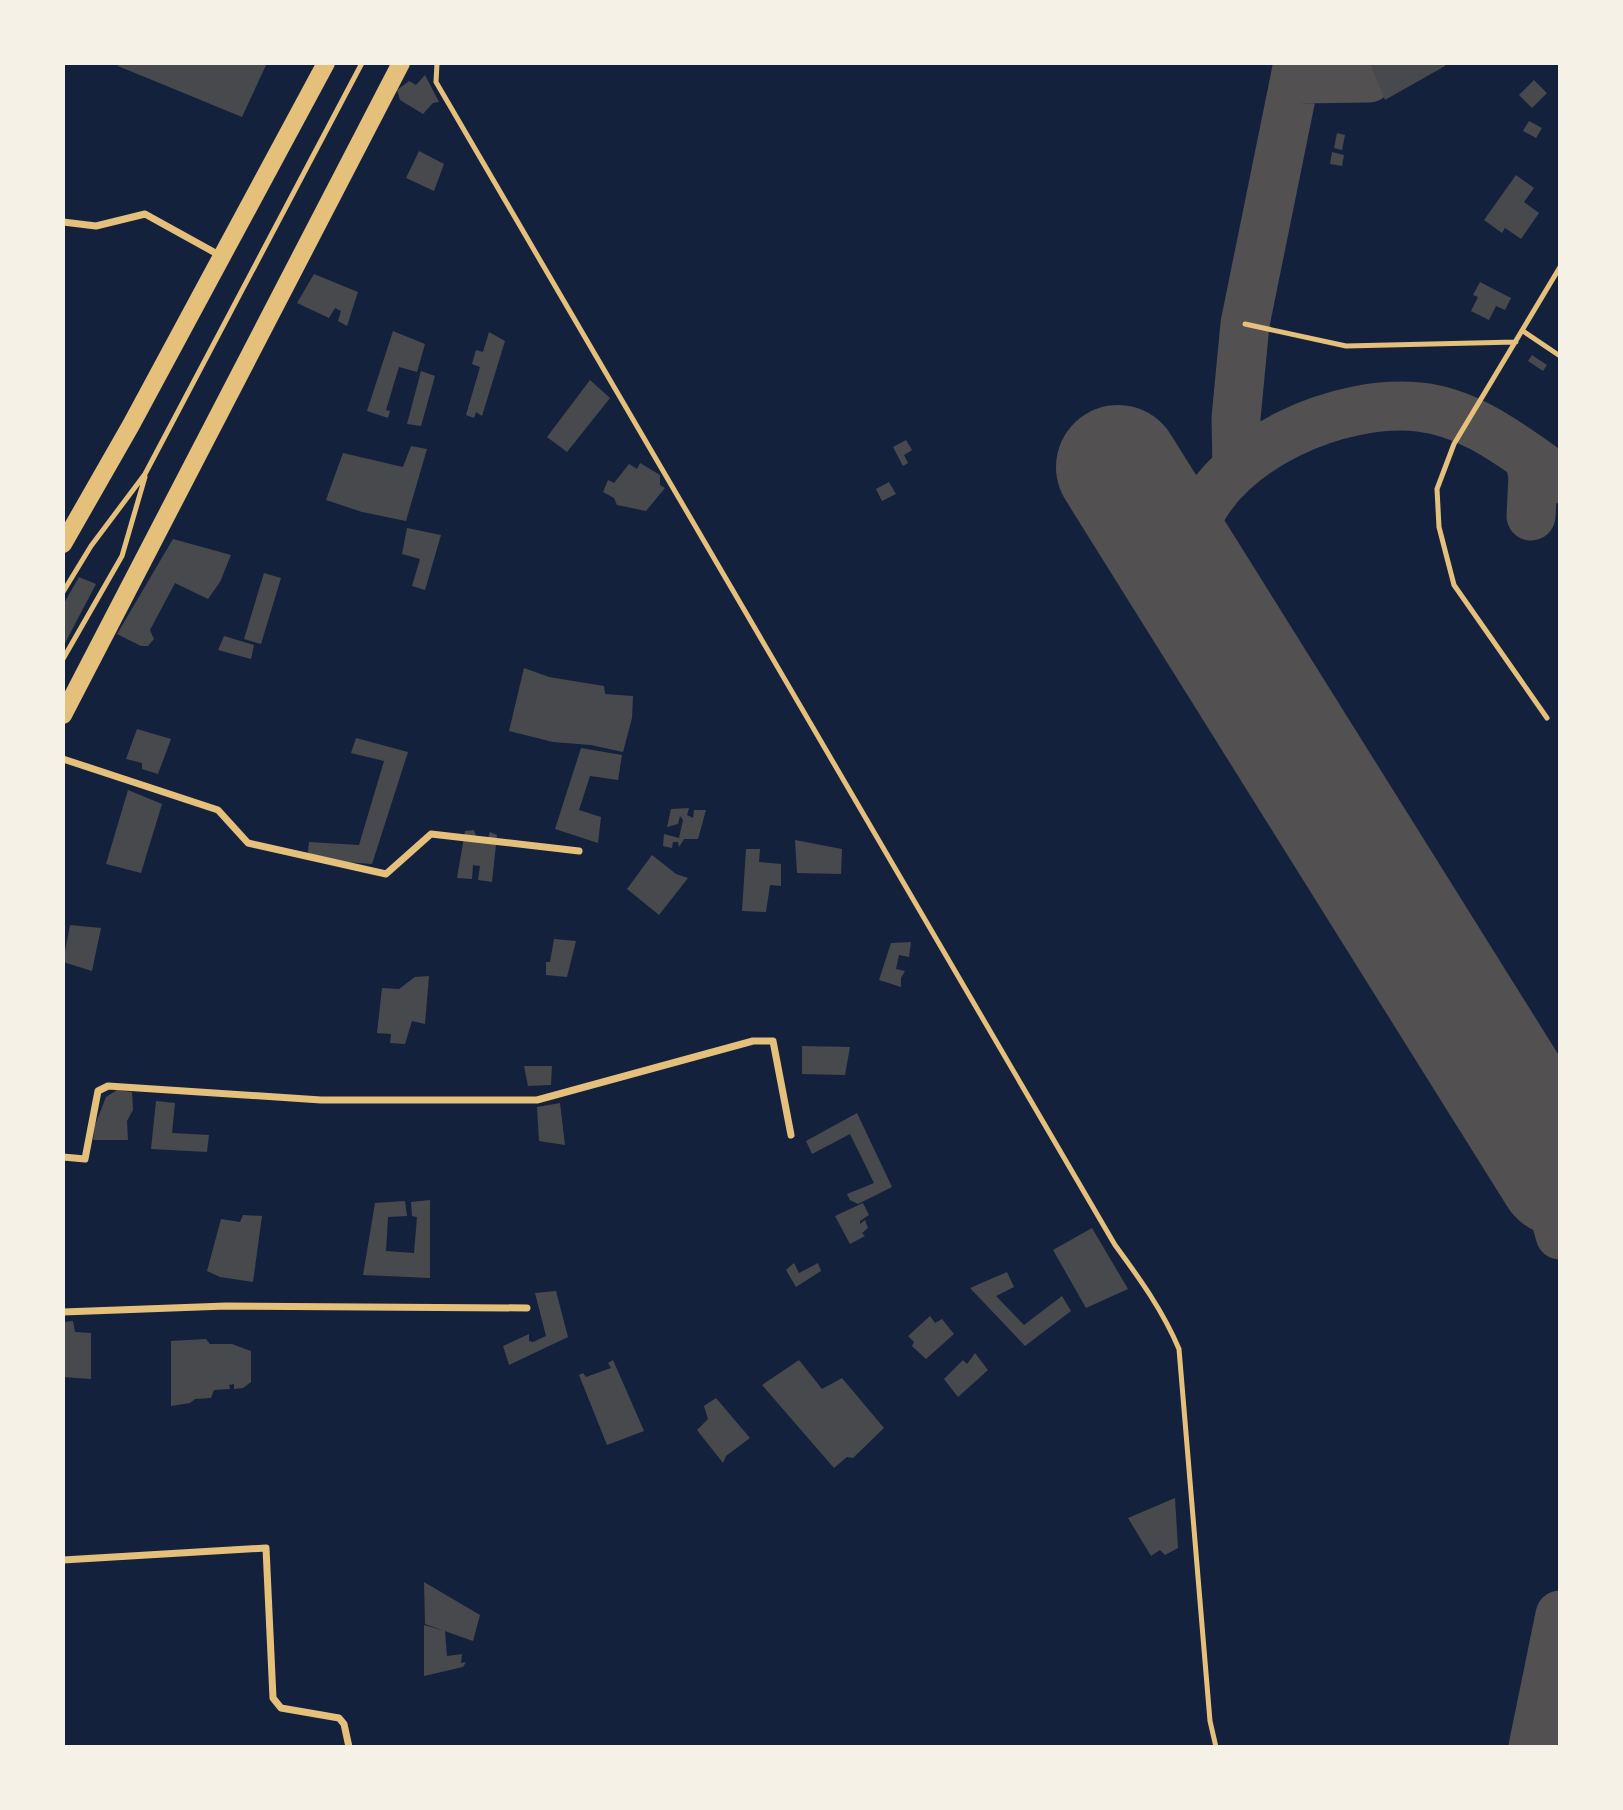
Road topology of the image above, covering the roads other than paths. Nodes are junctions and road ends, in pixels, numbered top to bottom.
1 (325, 63) edge
2 (362, 63) edge
3 (401, 63) edge
4 (437, 63) edge
5 (63, 222) edge
6 (222, 256) junction
7 (1560, 267) edge
8 (1245, 324) dead end
9 (1523, 331) junction
10 (1516, 342) junction
11 (1560, 356) edge
12 (145, 474) junction
13 (63, 544) edge
14 (63, 592) edge
15 (63, 659) edge
16 (63, 715) edge
17 (1547, 718) dead end
18 (63, 759) edge
19 (579, 851) dead end
20 (791, 1135) dead end
21 (63, 1157) edge
22 (527, 1308) dead end
23 (63, 1312) edge
24 (63, 1560) edge
25 (349, 1747) edge
26 (1216, 1747) edge

1 - 6 highway
2 - 12 lane
3 - 16 highway
4 - 26 lane
5 - 6 street
6 - 13 highway
7 - 9 lane
8 - 10 lane
9 - 10 lane
9 - 11 lane
10 - 17 lane
12 - 14 lane
12 - 15 lane
18 - 19 street
20 - 21 street
22 - 23 street
24 - 25 street

